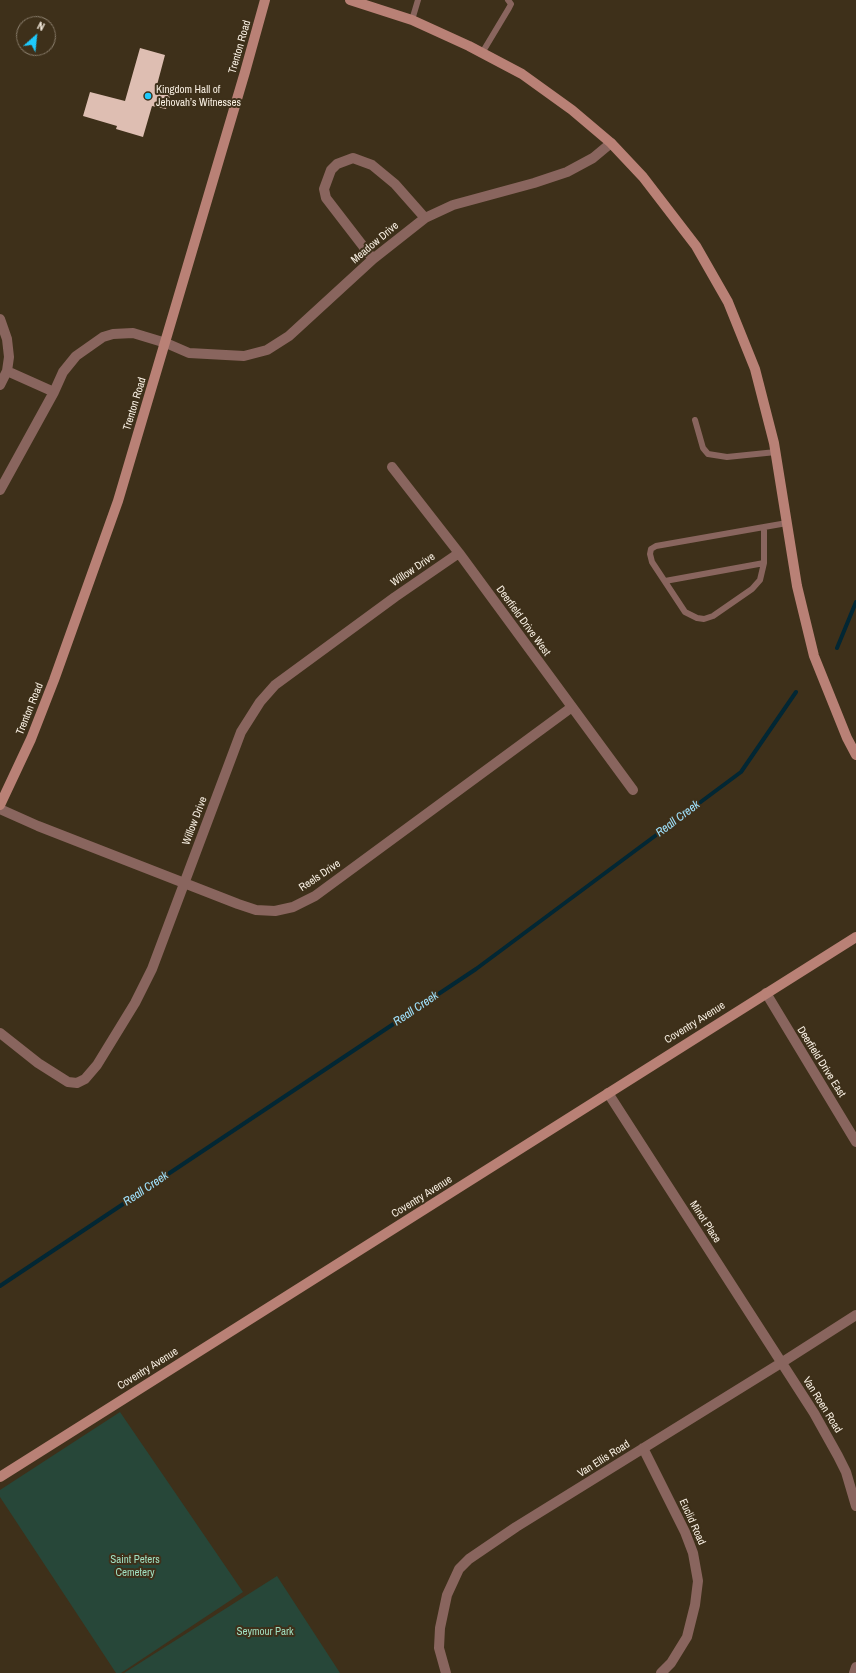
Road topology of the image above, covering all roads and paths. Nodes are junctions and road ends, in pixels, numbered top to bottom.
1 (350, 0) edge
2 (418, 0) edge
3 (508, 0) edge
4 (264, 3) edge
5 (412, 20) junction
6 (482, 53) junction
7 (611, 143) junction
8 (425, 218) junction
9 (373, 259) junction
10 (0, 319) edge
11 (166, 343) junction
12 (7, 371) junction
13 (0, 385) edge
14 (54, 392) junction
15 (695, 420) dead end
16 (776, 452) junction
17 (392, 467) dead end
18 (0, 490) edge
19 (787, 523) junction
20 (764, 527) junction
21 (459, 553) junction
22 (764, 563) junction
23 (665, 581) junction
24 (572, 708) junction
25 (856, 755) edge
26 (633, 790) dead end
27 (0, 805) edge
28 (0, 809) edge
29 (184, 884) junction
30 (856, 937) edge
31 (766, 993) junction
32 (0, 1033) edge
33 (608, 1093) junction
34 (856, 1142) edge
35 (856, 1315) edge
36 (781, 1363) junction
37 (644, 1448) junction
38 (0, 1477) edge
39 (856, 1506) edge
40 (856, 1667) edge
41 (446, 1673) edge
42 (661, 1673) edge
43 (854, 1673) edge

1 - 5 street
2 - 5 lane
3 - 6 lane
4 - 11 street, Trenton Road
5 - 6 street
6 - 7 street
7 - 8 street, Meadow Drive
7 - 16 street
8 - 9 street, Meadow Drive
8 - 9 street
9 - 11 street, Meadow Drive
10 - 12 street
11 - 14 street, Meadow Drive
11 - 27 street, Trenton Road
12 - 13 street
12 - 14 street
14 - 18 street, Meadow Drive
15 - 16 lane
16 - 19 street
17 - 21 street, Deerfield Drive West
19 - 20 lane
19 - 25 street
20 - 22 lane
20 - 23 lane
21 - 24 street, Deerfield Drive West
21 - 29 street, Willow Drive
22 - 23 lane
22 - 23 lane
24 - 26 street, Deerfield Drive West
24 - 29 street, Reels Drive
28 - 29 street, Reels Drive
29 - 32 street, Willow Drive
30 - 31 street, Coventry Avenue
31 - 33 street, Coventry Avenue
31 - 34 street, Deerfield Drive East
33 - 36 street, Minot Place
33 - 38 street, Coventry Avenue
35 - 36 street, Van Ellis Road
36 - 37 street, Van Ellis Road
36 - 39 street, Van Roen Road
37 - 41 street, Van Ellis Road
37 - 42 street, Euclid Road
40 - 43 street

